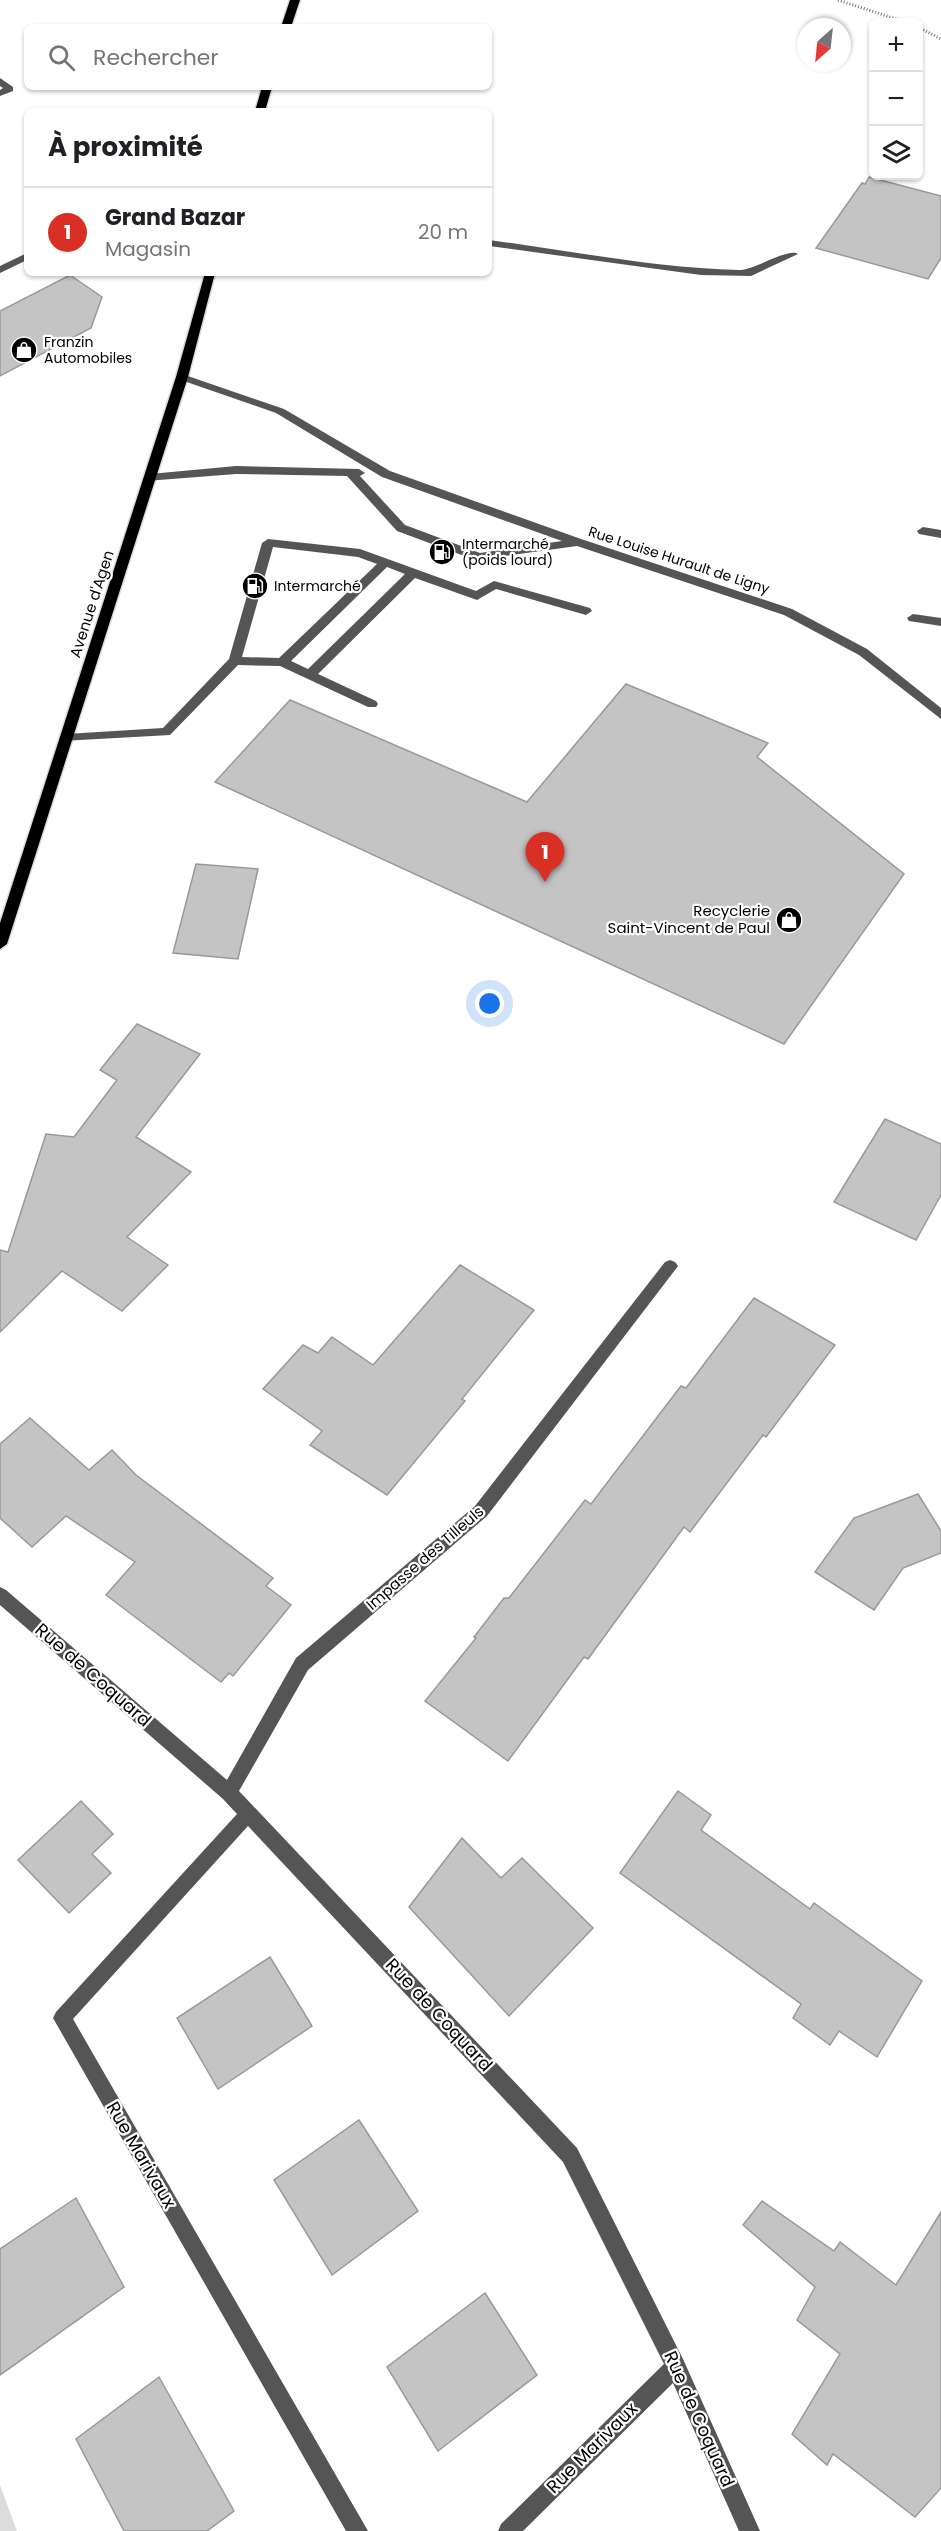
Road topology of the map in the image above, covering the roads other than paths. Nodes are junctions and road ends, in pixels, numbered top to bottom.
1 (295, 0) edge
2 (287, 24) edge
3 (0, 81) edge
4 (266, 90) edge
5 (0, 93) edge
6 (261, 108) edge
7 (492, 243) edge
8 (793, 254) dead end
9 (24, 258) edge
10 (0, 270) edge
11 (209, 276) edge
12 (182, 377) junction
13 (350, 473) junction
14 (386, 474) junction
15 (150, 478) junction
16 (923, 531) dead end
17 (941, 534) edge
18 (577, 542) junction
19 (386, 562) junction
20 (414, 572) junction
21 (586, 611) dead end
22 (914, 618) dead end
23 (941, 622) edge
24 (234, 661) junction
25 (282, 662) junction
26 (309, 675) junction
27 (372, 704) dead end
28 (941, 715) edge
29 (66, 738) junction
30 (0, 944) edge
31 (670, 1266) dead end
32 (0, 1595) edge
33 (229, 1793) junction
34 (248, 1814) junction
35 (676, 2366) junction
36 (358, 2531) edge
37 (508, 2531) edge
38 (750, 2531) edge

1 - 2 main road
3 - 5 street
4 - 6 main road
7 - 8 street
9 - 10 street
11 - 12 main road, Avenue d'Agen
12 - 14 street, Rue Louise Hurault de Ligny
12 - 15 main road, Avenue d'Agen
13 - 14 street, Rue Louise Hurault de Ligny
13 - 15 street, Rue Louise Hurault de Ligny
13 - 18 street
14 - 18 street, Rue Louise Hurault de Ligny
15 - 29 main road, Avenue d'Agen
16 - 17 street
18 - 28 street, Rue Louise Hurault de Ligny
19 - 20 street
19 - 24 street
19 - 25 street
20 - 21 street
20 - 26 street
22 - 23 street
24 - 25 street
24 - 29 street
25 - 26 street
26 - 27 street
29 - 30 main road, Avenue d'Agen
31 - 33 street, Impasse des Tilleuls
32 - 33 street, Rue de Coquard
33 - 34 street, Rue de Coquard
34 - 35 street, Rue de Coquard
34 - 36 street, Rue Marivaux
35 - 37 street, Rue Marivaux
35 - 38 street, Rue de Coquard

